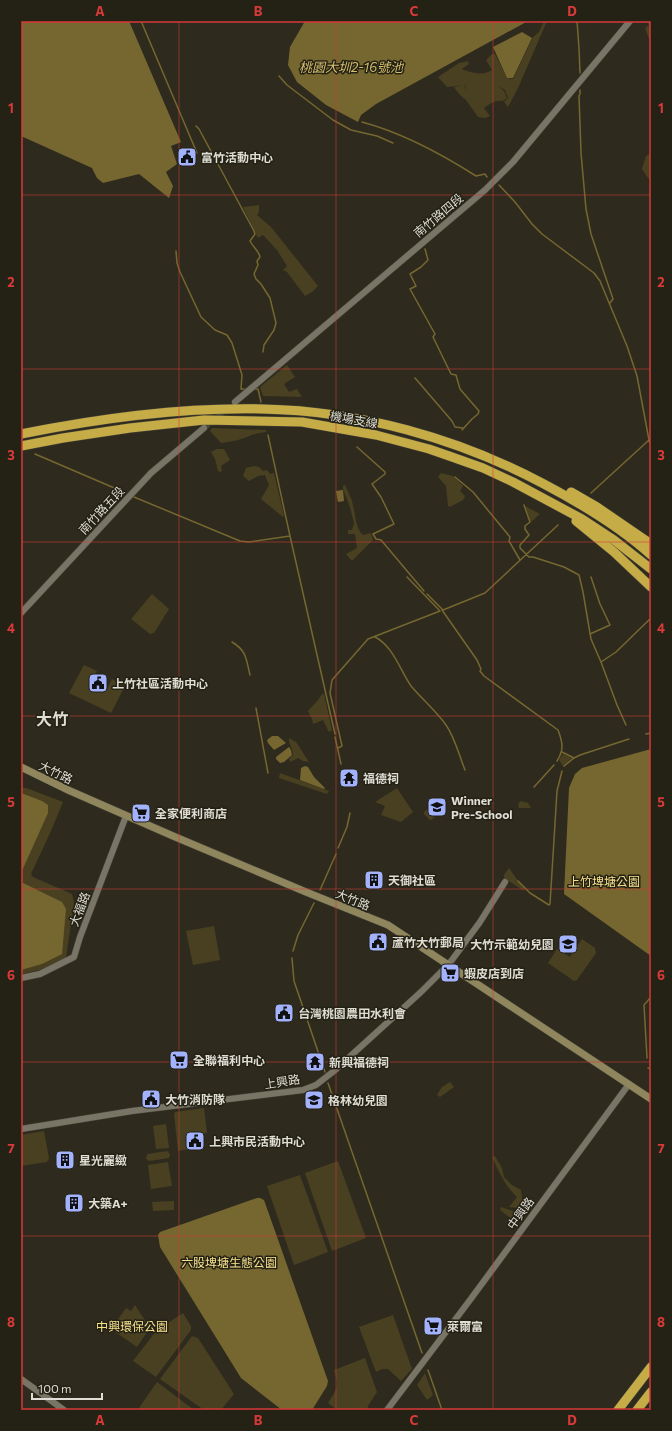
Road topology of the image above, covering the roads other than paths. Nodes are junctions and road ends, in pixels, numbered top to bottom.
1 (630, 21) edge
2 (235, 402) dead end
3 (204, 428) tunnel mouth
4 (21, 434) edge
5 (21, 446) edge
6 (520, 471) junction
7 (553, 503) junction
8 (651, 544) edge
9 (651, 555) edge
10 (651, 569) edge
11 (651, 587) edge
12 (21, 613) edge
13 (21, 767) edge
14 (126, 816) junction
15 (505, 882) dead end
16 (449, 964) junction
17 (21, 978) edge
18 (630, 1084) junction
19 (651, 1099) edge
20 (21, 1130) edge
21 (651, 1367) edge
22 (21, 1379) edge
23 (651, 1392) edge
24 (64, 1410) edge
25 (387, 1410) edge
26 (618, 1410) edge
27 (637, 1410) edge

1 - 2 street, 南竹路四段
3 - 12 street, 南竹路五段
4 - 6 highway, 機場支線
5 - 7 highway, 機場支線
6 - 8 highway
6 - 9 highway, 機場支線
7 - 10 highway, 機場支線
7 - 11 highway
13 - 14 main road, 大竹路
14 - 16 main road, 大竹路
14 - 17 street, 大福路
15 - 16 street, 上興路
16 - 18 main road, 大竹路
16 - 20 street, 上興路
18 - 19 main road, 大竹路
18 - 25 street, 中興路
21 - 26 highway
22 - 24 street
23 - 27 highway

